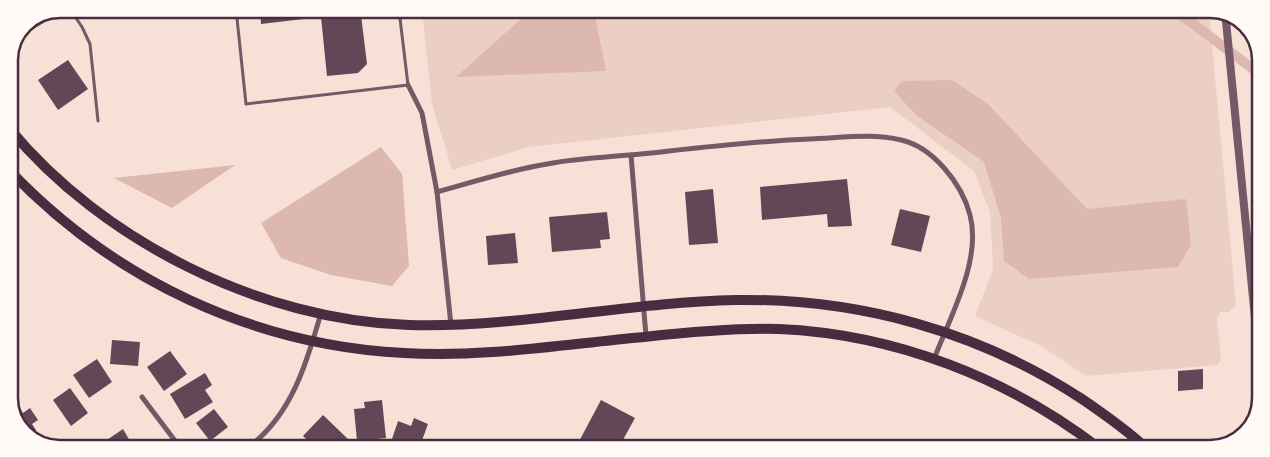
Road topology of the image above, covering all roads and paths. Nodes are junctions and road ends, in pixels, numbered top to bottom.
1 (76, 18) edge
2 (237, 18) edge
3 (400, 18) edge
4 (1226, 21) edge
5 (408, 85) junction
6 (98, 121) dead end
7 (18, 137) edge
8 (631, 155) junction
9 (18, 179) edge
10 (437, 192) junction
11 (1252, 289) edge
12 (644, 308) junction
13 (321, 313) junction
14 (451, 325) junction
15 (945, 332) junction
16 (646, 336) junction
17 (313, 341) junction
18 (934, 359) junction
19 (142, 397) dead end
20 (174, 440) edge
21 (256, 440) edge
22 (1087, 440) edge
23 (1136, 440) edge

1 - 6 lane
2 - 5 lane
3 - 5 lane
4 - 11 street
5 - 10 street
7 - 13 main road
8 - 10 street
8 - 12 street
8 - 15 street
9 - 17 main road
10 - 14 street
12 - 14 main road
12 - 15 main road
12 - 16 street
13 - 14 main road
13 - 17 street
15 - 18 street
15 - 23 main road
16 - 17 main road
16 - 18 main road
17 - 21 street
18 - 22 main road
19 - 20 street

